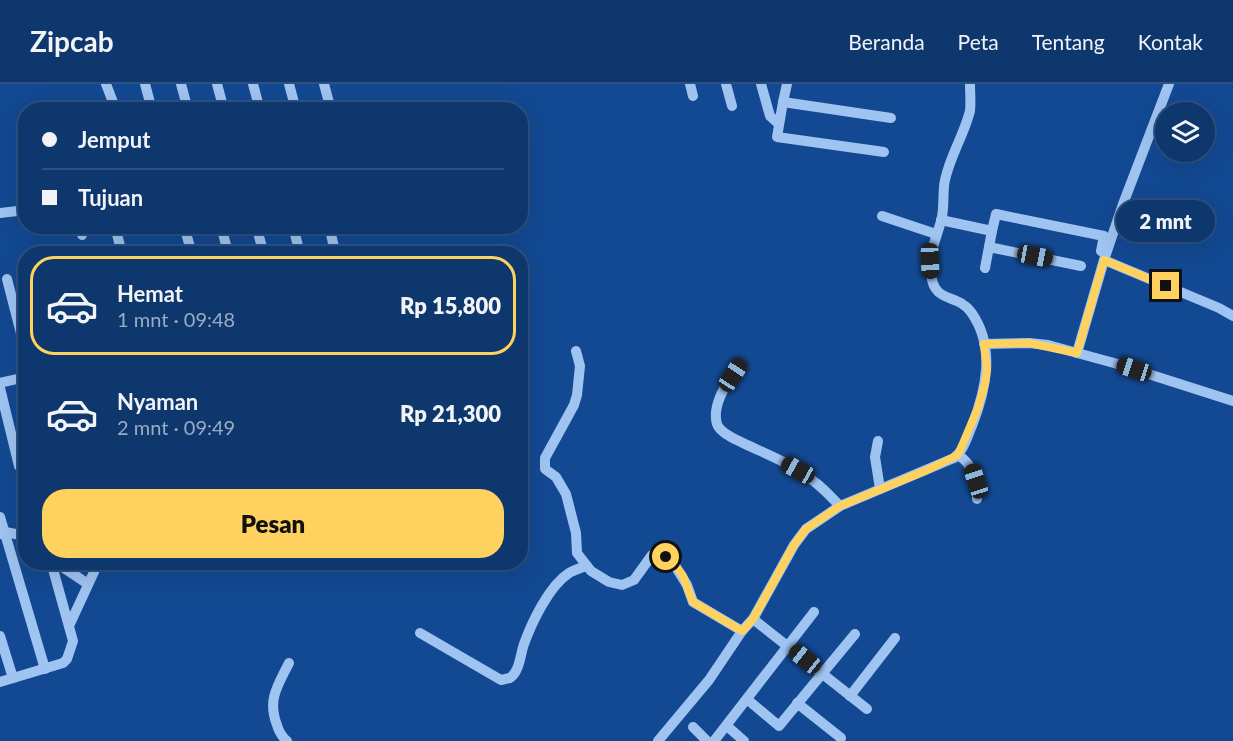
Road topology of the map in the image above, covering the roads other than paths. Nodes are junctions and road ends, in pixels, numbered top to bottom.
1 (106, 84) edge
2 (145, 84) edge
3 (181, 84) edge
4 (217, 84) edge
5 (253, 84) edge
6 (289, 84) edge
7 (324, 84) edge
8 (690, 84) edge
9 (726, 84) edge
10 (761, 84) edge
11 (788, 84) edge
12 (970, 84) edge
13 (1169, 84) edge
14 (693, 96) dead end
15 (113, 102) edge
16 (150, 102) edge
17 (186, 102) edge
18 (222, 102) edge
19 (258, 102) edge
20 (294, 102) edge
21 (330, 102) edge
22 (783, 102) junction
23 (732, 106) dead end
24 (891, 118) dead end
25 (779, 124) junction
26 (884, 153) dead end
27 (18, 211) edge
28 (0, 213) edge
29 (882, 216) dead end
30 (941, 220) junction
31 (993, 231) junction
32 (223, 234) edge
33 (936, 234) junction
34 (226, 245) dead end
35 (989, 247) junction
36 (1102, 259) junction
37 (1081, 266) dead end
38 (985, 268) dead end
39 (7, 279) dead end
40 (1233, 315) edge
41 (18, 322) edge
42 (984, 344) junction
43 (576, 351) dead end
44 (1077, 353) junction
45 (739, 364) dead end
46 (18, 379) edge
47 (0, 383) edge
48 (0, 388) edge
49 (1233, 401) edge
50 (878, 441) dead end
51 (958, 455) junction
52 (18, 462) edge
53 (880, 489) junction
54 (977, 499) dead end
55 (840, 506) junction
56 (0, 517) edge
57 (3, 533) edge
58 (18, 535) edge
59 (586, 566) junction
60 (55, 570) edge
61 (66, 570) edge
62 (94, 572) dead end
63 (88, 584) junction
64 (814, 612) dead end
65 (753, 619) junction
66 (69, 626) junction
67 (742, 631) junction
68 (420, 633) dead end
69 (855, 634) dead end
70 (0, 636) edge
71 (895, 638) dead end
72 (789, 645) junction
73 (289, 663) dead end
74 (45, 669) junction
75 (822, 672) junction
76 (13, 678) junction
77 (0, 682) edge
78 (850, 696) junction
79 (748, 700) junction
80 (797, 703) junction
81 (867, 709) dead end
82 (727, 726) junction
83 (693, 728) dead end
84 (841, 738) dead end
85 (286, 741) edge
86 (658, 741) edge
87 (707, 741) edge
88 (714, 741) edge
89 (744, 741) edge

1 - 15 street
2 - 16 street
3 - 17 street
4 - 18 street
5 - 19 street
6 - 20 street
7 - 21 street
8 - 14 street
9 - 23 street
10 - 25 street
11 - 22 street
12 - 30 street
13 - 36 street
22 - 24 street
22 - 25 street
25 - 26 street
27 - 28 street
29 - 33 street
30 - 31 street
30 - 33 street
31 - 35 street
31 - 36 street
32 - 34 street
33 - 42 street
35 - 37 street
35 - 38 street
36 - 40 street
36 - 44 street
39 - 41 street
42 - 44 street
42 - 51 street
43 - 59 street
44 - 49 street
45 - 55 street
46 - 47 street
48 - 52 street
50 - 53 street
51 - 53 street
51 - 54 street
53 - 55 street
55 - 65 street
56 - 57 street
57 - 58 street
57 - 74 street
59 - 67 street
59 - 68 street
60 - 66 street
61 - 63 street
62 - 63 street
63 - 66 street
64 - 72 street
65 - 67 street
65 - 72 street
66 - 74 street
67 - 86 street
69 - 75 street
70 - 76 street
71 - 78 street
72 - 75 street
72 - 79 street
73 - 85 street
74 - 76 street
75 - 78 street
75 - 80 street
76 - 77 street
78 - 81 street
79 - 80 street
79 - 82 street
80 - 84 street
82 - 88 street
82 - 89 street
83 - 87 street

